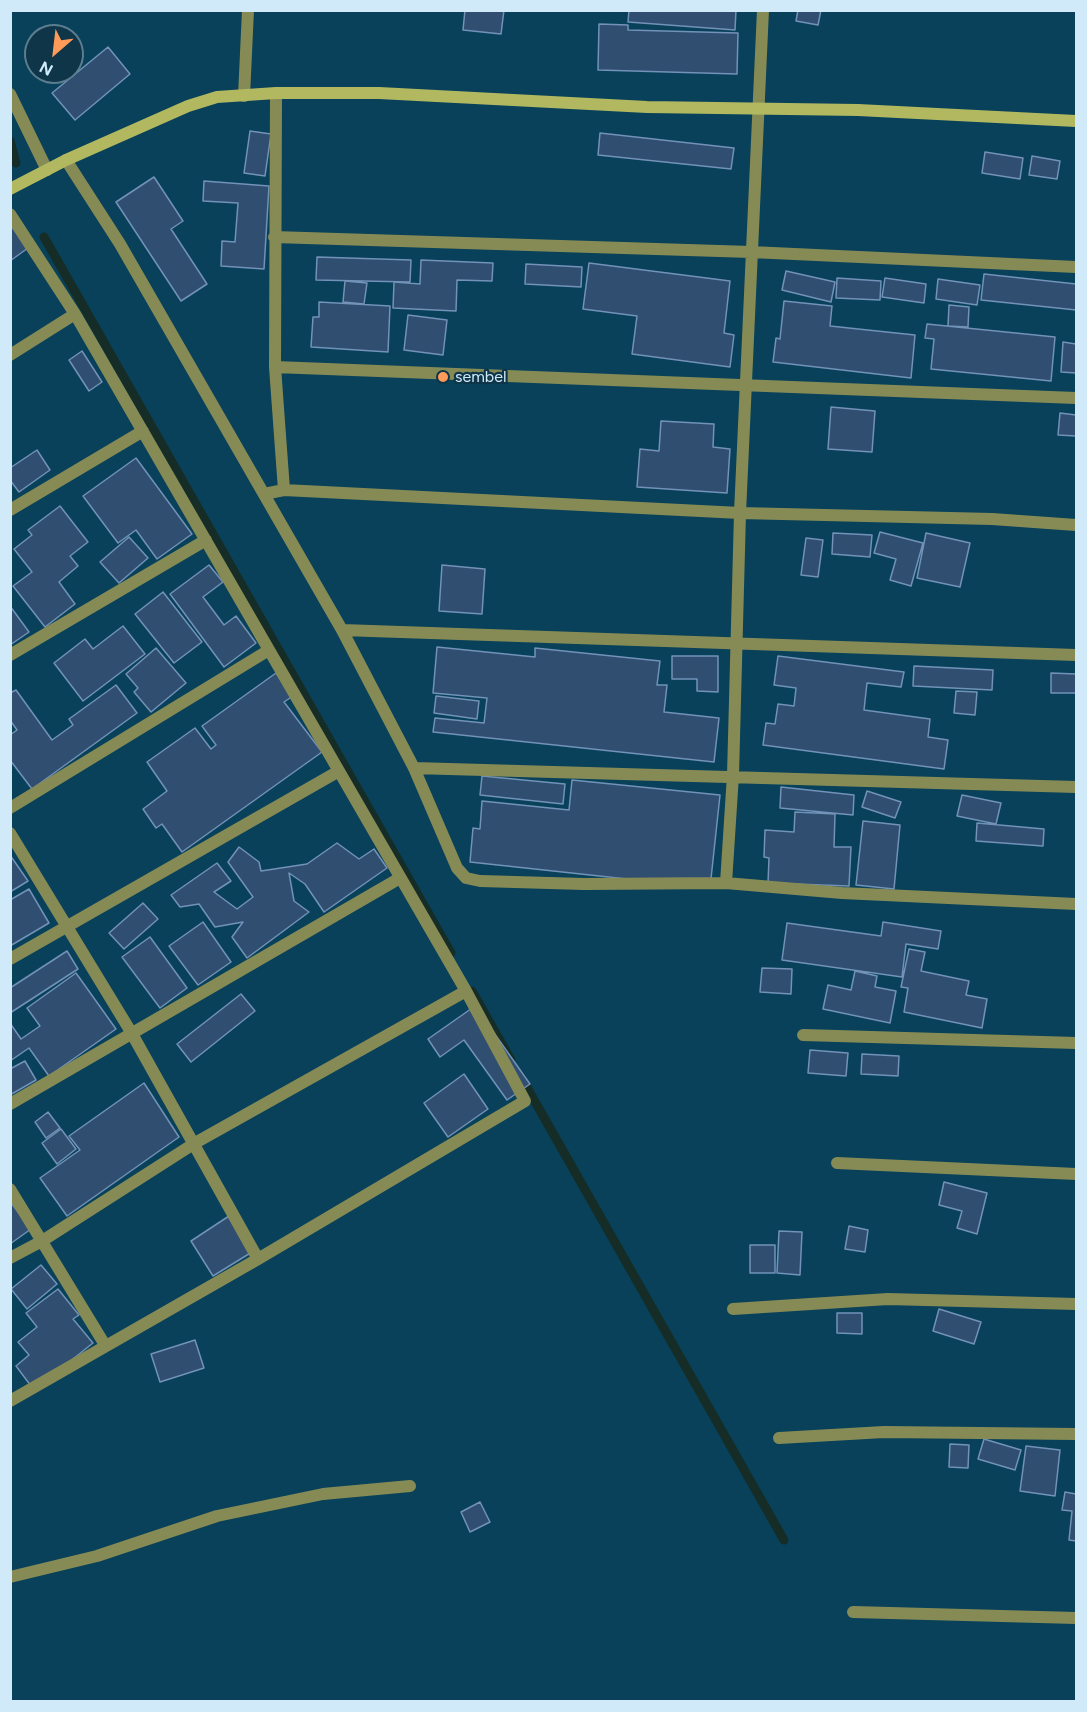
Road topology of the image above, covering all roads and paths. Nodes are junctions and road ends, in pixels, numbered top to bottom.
1 (248, 10) edge
2 (763, 10) edge
3 (276, 93) junction
4 (10, 94) edge
5 (244, 96) junction
6 (758, 110) junction
7 (1077, 121) edge
8 (66, 160) junction
9 (47, 170) junction
10 (10, 189) edge
11 (10, 214) edge
12 (274, 237) junction
13 (751, 252) junction
14 (1077, 267) edge
15 (75, 314) junction
16 (10, 355) edge
17 (275, 367) junction
18 (746, 384) junction
19 (1077, 398) edge
20 (142, 431) junction
21 (284, 490) junction
22 (264, 494) junction
23 (10, 510) edge
24 (740, 513) junction
25 (1077, 525) edge
26 (206, 540) junction
27 (342, 630) junction
28 (735, 642) junction
29 (269, 650) junction
30 (10, 655) edge
31 (1077, 655) edge
32 (414, 768) junction
33 (339, 771) junction
34 (733, 775) junction
35 (1077, 787) edge
36 (10, 808) edge
37 (10, 833) edge
38 (400, 878) junction
39 (726, 884) junction
40 (1077, 904) edge
41 (68, 926) junction
42 (10, 959) edge
43 (466, 991) junction
44 (131, 1032) junction
45 (803, 1035) dead end
46 (1077, 1043) edge
47 (10, 1104) edge
48 (195, 1143) junction
49 (837, 1163) dead end
50 (1077, 1174) edge
51 (10, 1189) edge
52 (42, 1241) junction
53 (10, 1258) edge
54 (258, 1259) junction
55 (1077, 1304) edge
56 (733, 1309) dead end
57 (105, 1345) junction
58 (10, 1401) edge
59 (1077, 1434) edge
60 (779, 1438) dead end
61 (410, 1486) dead end
62 (10, 1577) edge
63 (853, 1612) dead end
64 (1077, 1618) edge

1 - 5 street
2 - 6 street
3 - 5 street
3 - 6 street
3 - 12 street
4 - 9 street
5 - 8 street
6 - 7 street
6 - 13 street
8 - 9 street
8 - 22 street
9 - 10 street
11 - 15 street
12 - 13 street
12 - 17 street
13 - 14 street
13 - 18 street
15 - 16 street
15 - 20 street
17 - 18 street
17 - 21 street
18 - 19 street
18 - 24 street
20 - 23 street
20 - 26 street
21 - 22 street
21 - 24 street
22 - 27 street
24 - 25 street
24 - 28 street
26 - 29 street
26 - 30 street
27 - 28 street
27 - 32 street
28 - 31 street
28 - 34 street
29 - 33 street
29 - 36 street
32 - 34 street
32 - 39 street
33 - 38 street
33 - 41 street
34 - 35 street
34 - 39 street
37 - 41 street
38 - 43 street
38 - 44 street
39 - 40 street
41 - 42 street
41 - 44 street
43 - 48 street
43 - 54 street
44 - 47 street
44 - 48 street
45 - 46 street
48 - 52 street
48 - 54 street
49 - 50 street
51 - 52 street
52 - 53 street
52 - 57 street
54 - 57 street
55 - 56 street
57 - 58 street
59 - 60 street
61 - 62 street
63 - 64 street

